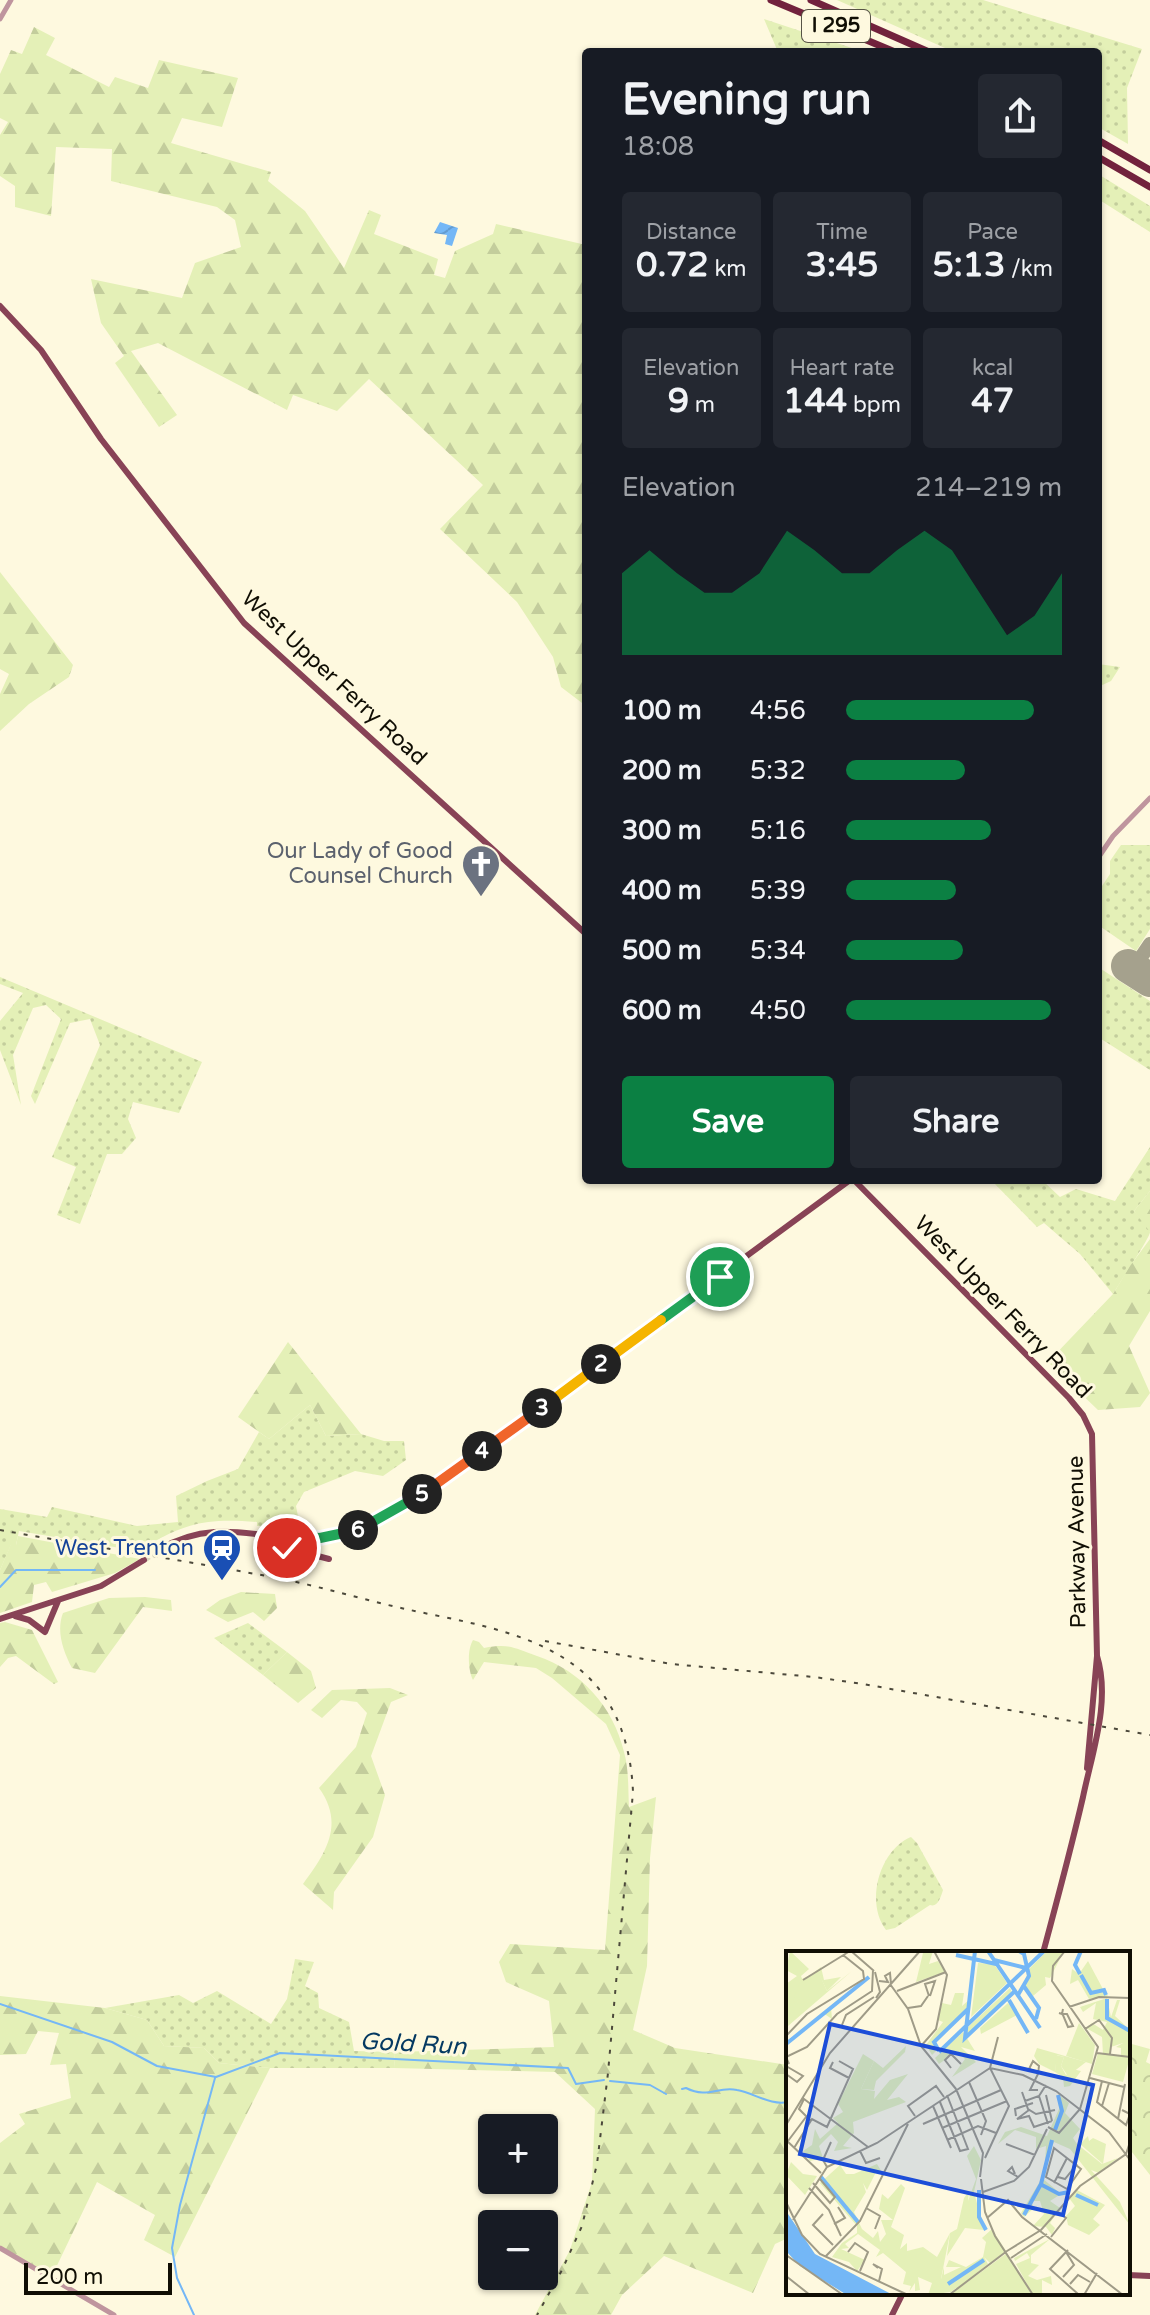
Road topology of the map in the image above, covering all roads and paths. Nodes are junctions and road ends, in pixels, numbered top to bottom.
1 (11, 0) edge
2 (771, 0) edge
3 (811, 0) edge
4 (0, 19) edge
5 (885, 48) edge
6 (920, 48) edge
7 (1102, 142) edge
8 (1102, 159) edge
9 (1150, 170) edge
10 (1150, 187) edge
11 (0, 306) edge
12 (1150, 798) edge
13 (1142, 806) junction
14 (1150, 811) edge
15 (1102, 852) edge
16 (582, 930) edge
17 (847, 1184) edge
18 (856, 1184) edge
19 (1089, 1427) joint
20 (282, 1535) junction
21 (160, 1549) tunnel mouth
22 (329, 1559) dead end
23 (144, 1560) tunnel mouth
24 (58, 1601) junction
25 (12, 1616) junction
26 (0, 1619) edge
27 (1044, 1951) edge
28 (0, 2248) edge
29 (1130, 2275) edge
30 (1150, 2276) edge
31 (902, 2295) edge
32 (114, 2315) edge
33 (892, 2315) edge

1 - 4 street
2 - 5 highway, I 295
3 - 6 highway, I 295
7 - 9 highway
8 - 10 highway
11 - 16 main road, West Upper Ferry Road
12 - 13 street
13 - 14 street
13 - 15 street
17 - 20 main road
18 - 19 main road, West Upper Ferry Road
19 - 27 main road, Parkway Avenue
20 - 21 main road
20 - 22 main road
23 - 24 main road
24 - 25 main road
24 - 25 main road
25 - 26 main road
28 - 32 street
29 - 30 main road
31 - 33 main road

